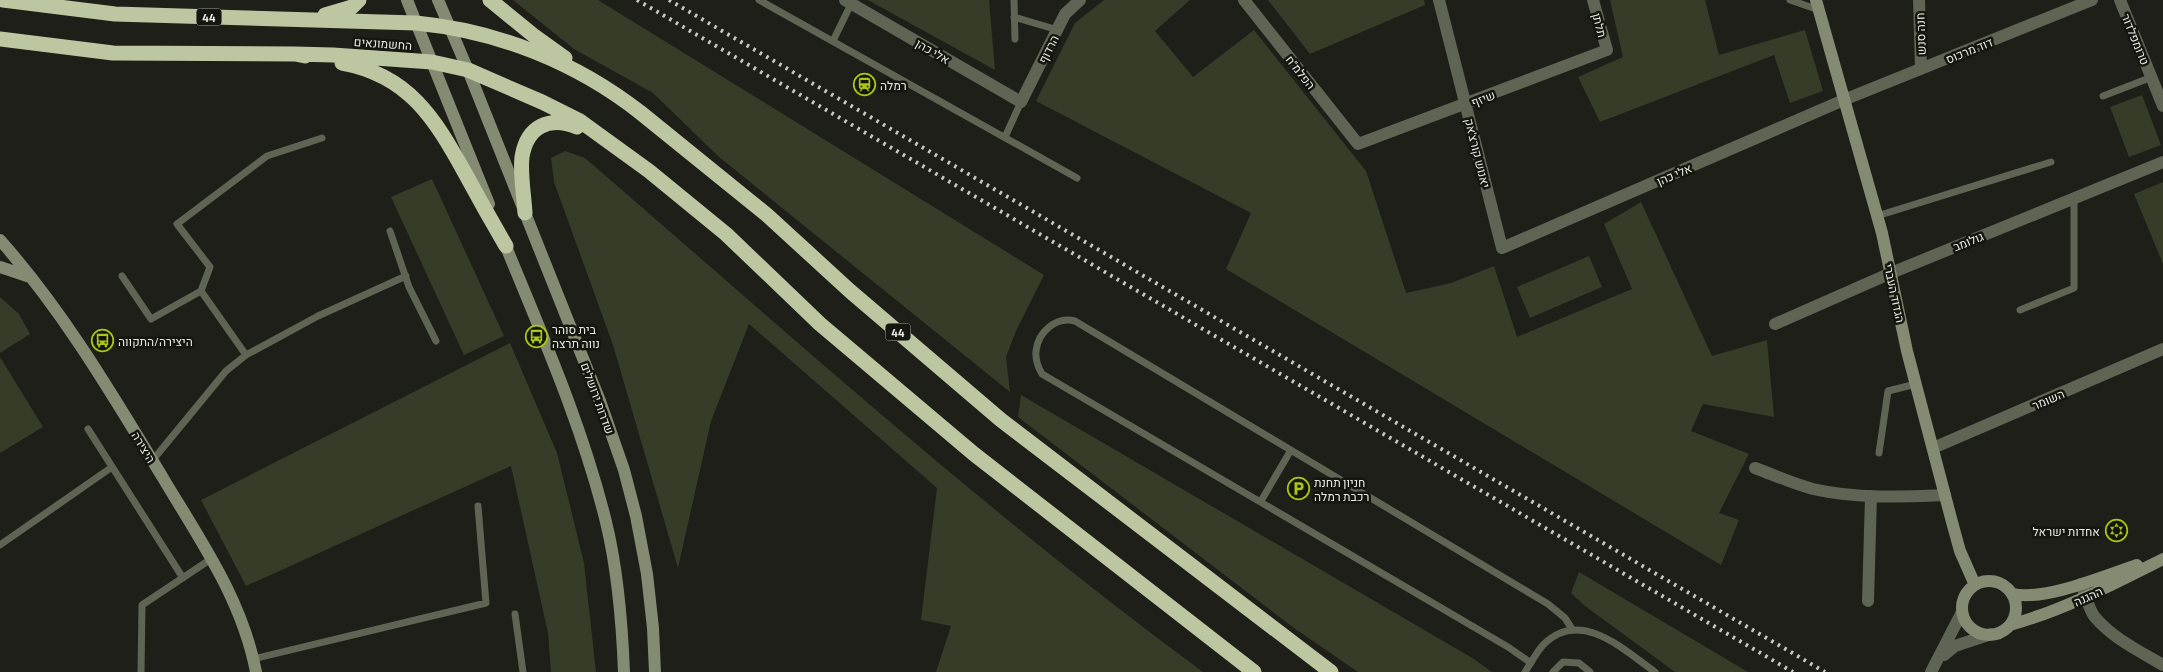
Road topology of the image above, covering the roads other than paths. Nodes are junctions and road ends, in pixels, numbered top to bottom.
1 (3, 0) edge
2 (359, 0) edge
3 (407, 0) edge
4 (438, 0) edge
5 (490, 0) edge
6 (760, 0) edge
7 (1014, 0) edge
8 (1080, 0) edge
9 (1244, 0) edge
10 (1439, 0) edge
11 (1593, 0) edge
12 (1790, 0) edge
13 (1919, 0) edge
14 (2092, 0) edge
15 (2108, 0) edge
16 (2116, 0) edge
17 (2120, 0) edge
18 (848, 2) edge
19 (1818, 5) edge
20 (1014, 17) junction
21 (284, 18) junction
22 (416, 22) junction
23 (448, 26) junction
24 (1058, 30) junction
25 (0, 39) edge
26 (1015, 39) dead end
27 (833, 41) junction
28 (1607, 50) joint
29 (295, 54) junction
30 (432, 62) junction
31 (1921, 69) junction
32 (468, 70) junction
33 (2152, 77) junction
34 (615, 94) junction
35 (2103, 96) dead end
36 (1846, 99) junction
37 (1022, 102) junction
38 (1466, 105) junction
39 (2163, 106) edge
40 (1004, 137) junction
41 (322, 138) dead end
42 (605, 138) junction
43 (1358, 144) joint
44 (2052, 162) dead end
45 (2163, 162) edge
46 (1077, 178) dead end
47 (2074, 198) junction
48 (525, 213) junction
49 (1877, 216) junction
50 (390, 231) dead end
51 (0, 240) edge
52 (506, 246) junction
53 (1502, 248) joint
54 (0, 267) edge
55 (1890, 273) junction
56 (122, 276) dead end
57 (406, 276) junction
58 (30, 277) junction
59 (201, 291) junction
60 (2020, 310) dead end
61 (1775, 324) dead end
62 (436, 341) dead end
63 (2163, 349) edge
64 (246, 355) junction
65 (1916, 384) junction
66 (88, 428) dead end
67 (1933, 448) junction
68 (1291, 450) junction
69 (1880, 453) dead end
70 (152, 460) junction
71 (112, 467) junction
72 (1755, 468) dead end
73 (1944, 495) junction
74 (1871, 496) junction
75 (1261, 501) junction
76 (478, 506) dead end
77 (0, 545) edge
78 (2163, 558) edge
79 (211, 559) junction
80 (183, 578) junction
81 (2080, 584) junction
82 (1975, 585) junction
83 (2013, 594) junction
84 (2086, 598) junction
85 (1868, 601) dead end
86 (1962, 612) junction
87 (515, 614) dead end
88 (2010, 626) junction
89 (1572, 628) junction
90 (1991, 634) junction
91 (1940, 659) junction
92 (1531, 663) junction
93 (2163, 665) edge
94 (254, 666) edge
95 (141, 672) edge
96 (524, 672) edge
97 (624, 672) edge
98 (655, 672) edge
99 (1254, 672) edge
100 (1332, 672) edge
101 (1525, 672) edge
102 (1553, 672) edge
103 (1590, 672) edge
104 (1655, 672) edge
105 (1931, 672) edge

1 - 21 highway, 44
2 - 21 highway
3 - 22 street
4 - 23 street, שדרות ירושלים
5 - 34 highway
6 - 27 lane
7 - 20 lane
8 - 24 street, הרדוף
9 - 43 street, הפלמ"ח
10 - 38 street, יאנוש קורצ'אק
11 - 28 street, תלתן
12 - 19 lane
13 - 31 street, חנה סנש
14 - 31 street, דוד מרכוס
15 - 16 street
17 - 33 street, טרומפלדור
18 - 27 lane
18 - 37 street, אלי כהן
19 - 36 street, הגדוד העברי
20 - 24 lane
20 - 26 lane
21 - 22 highway, 44
22 - 23 highway, החשמונאים / 44
22 - 30 street
23 - 32 street, שדרות ירושלים
23 - 34 highway, 44
24 - 37 street, הרדוף
25 - 29 highway
27 - 40 lane
28 - 38 street, שיזף
29 - 30 highway, החשמונאים
29 - 52 highway
30 - 32 highway, החשמונאים
30 - 52 street
31 - 36 street, דוד מרכוס
32 - 42 highway, החשמונאים
32 - 48 street, שדרות ירושלים
33 - 35 lane
33 - 39 street, טרומפלדור
34 - 100 highway, 44
36 - 49 street, הגדוד העברי
36 - 53 street, אלי כהן
37 - 40 lane
38 - 43 street, שיזף
38 - 53 street, יאנוש קורצ'אק
40 - 46 lane
41 - 59 lane
42 - 48 highway
42 - 99 highway
44 - 49 lane
45 - 47 street, גולומב
47 - 55 street, גולומב
47 - 60 lane
48 - 98 street, שדרות ירושלים
49 - 55 street, הגדוד העברי
50 - 57 lane
51 - 58 street, היצירה
52 - 97 street
54 - 58 street
55 - 61 street, גולומב
55 - 65 street, הגדוד העברי
56 - 59 lane
57 - 62 lane
57 - 64 lane
58 - 70 street, היצירה
59 - 64 lane
63 - 67 street, השומר
64 - 70 lane
65 - 67 street, הגדוד העברי
65 - 69 lane
66 - 71 lane
67 - 73 street, הגדוד העברי
68 - 75 lane
68 - 75 lane
68 - 89 lane
70 - 79 street, היצירה
71 - 77 lane
71 - 80 lane
72 - 74 street
73 - 74 street
73 - 82 street, הגדוד העברי
74 - 85 street
75 - 92 lane
76 - 94 lane
78 - 81 street, ההגנה
78 - 84 street, ההגנה
79 - 80 lane
79 - 94 street, היצירה
80 - 95 lane
81 - 83 street, ההגנה
81 - 84 street
82 - 83 street
82 - 86 street
83 - 88 street
84 - 88 street, ההגנה
84 - 93 street
86 - 90 street
86 - 91 street
87 - 96 lane
88 - 90 street
89 - 92 lane
89 - 104 lane
90 - 91 street
91 - 105 street
92 - 101 lane
102 - 103 lane

